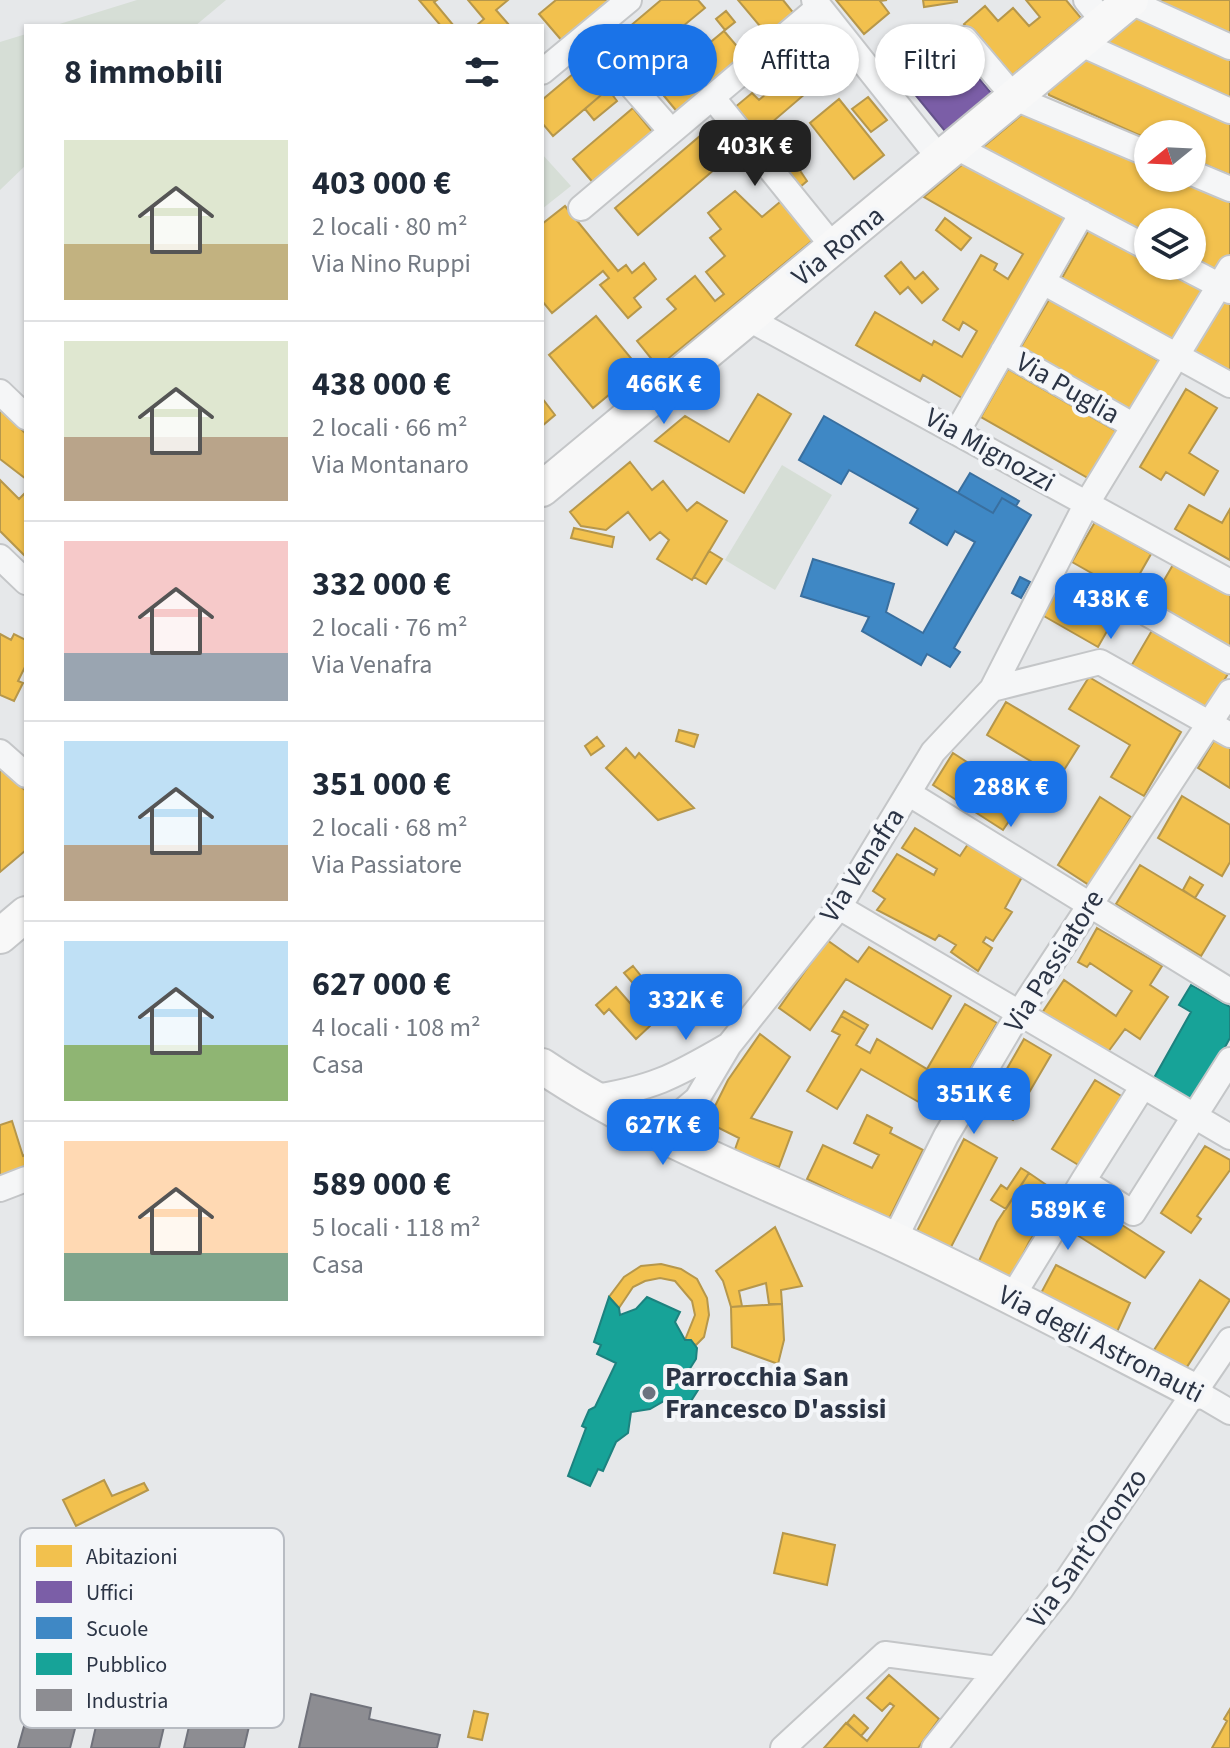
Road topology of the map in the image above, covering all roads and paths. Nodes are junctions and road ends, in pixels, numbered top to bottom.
1 (629, 0) edge
2 (816, 3) edge
3 (1106, 13) edge
4 (600, 24) edge
5 (1230, 47) edge
6 (568, 51) edge
7 (985, 63) edge
8 (544, 70) edge
9 (640, 96) edge
10 (712, 97) junction
11 (1015, 98) junction
12 (1230, 111) edge
13 (671, 131) junction
14 (1134, 148) edge
15 (949, 153) junction
16 (1206, 179) edge
17 (1230, 189) edge
18 (581, 208) dead end
19 (1082, 213) junction
20 (1134, 241) edge
21 (835, 249) junction
22 (1206, 274) edge
23 (1226, 281) edge
24 (1043, 282) junction
25 (749, 319) junction
26 (1003, 351) junction
27 (1176, 355) junction
28 (1230, 385) edge
29 (0, 392) edge
30 (24, 415) edge
31 (1134, 426) junction
32 (957, 432) junction
33 (544, 487) edge
34 (1087, 503) junction
35 (0, 557) edge
36 (24, 580) edge
37 (1230, 582) edge
38 (1148, 614) dead end
39 (1230, 661) edge
40 (992, 689) junction
41 (1230, 692) edge
42 (1221, 729) edge
43 (0, 752) edge
44 (24, 773) edge
45 (908, 793) junction
46 (1088, 906) junction
47 (839, 907) junction
48 (24, 916) edge
49 (0, 936) edge
50 (1230, 991) edge
51 (1019, 1013) junction
52 (729, 1045) junction
53 (1230, 1060) edge
54 (544, 1067) edge
55 (666, 1081) junction
56 (1143, 1086) junction
57 (589, 1098) junction
58 (697, 1099) junction
59 (1194, 1116) junction
60 (648, 1129) junction
61 (1230, 1137) edge
62 (702, 1153) junction
63 (24, 1180) edge
64 (1083, 1181) junction
65 (0, 1189) edge
66 (894, 1240) junction
67 (1012, 1297) junction
68 (1230, 1340) edge
69 (1196, 1392) junction
70 (1230, 1412) edge
71 (997, 1669) junction
72 (783, 1748) edge
73 (934, 1748) edge

1 - 4 street
2 - 10 street
2 - 15 street
3 - 5 street
3 - 11 street, Via Roma
3 - 12 street
6 - 8 street
7 - 11 street
9 - 13 street
10 - 13 street
10 - 21 street
11 - 14 street
11 - 15 street, Via Roma
13 - 18 street
15 - 19 street
15 - 21 street, Via Roma
16 - 17 street
19 - 20 street
19 - 24 street
21 - 25 street, Via Roma
22 - 23 street
23 - 27 street, Via Venafra
24 - 26 street
24 - 27 street
25 - 32 street, Via Mignozzi
25 - 33 street, Via Roma
26 - 31 street, Via Puglia
26 - 32 street
27 - 28 street
27 - 31 street, Via Venafra
29 - 30 street
31 - 34 street, Via Venafra
32 - 34 street, Via Mignozzi
34 - 37 street, Via Mignozzi
34 - 40 street, Via Venafra
35 - 36 street
38 - 39 street
40 - 42 street
40 - 45 street, Via Venafra
41 - 42 street, Via Passiatore
42 - 46 street, Via Passiatore
43 - 44 street
45 - 46 street
45 - 47 street, Via Venafra
46 - 50 street
46 - 51 street, Via Passiatore
47 - 51 street
47 - 52 street, Via Venafra
48 - 49 street
51 - 56 street
51 - 66 street, Via Passiatore
52 - 55 street, Via Venafra
52 - 58 street, Via Venafra
53 - 59 street
54 - 57 street, Via degli Astronauti
55 - 57 street, Via Venafra
55 - 60 street
56 - 59 street
56 - 64 street
57 - 60 street, Via degli Astronauti
58 - 60 street, Via Venafra
58 - 62 street
59 - 61 street
59 - 64 street
60 - 62 street, Via degli Astronauti
62 - 66 street, Via degli Astronauti
63 - 65 street
64 - 67 street
66 - 67 street, Via degli Astronauti
67 - 69 street, Via degli Astronauti
68 - 69 street, Via Sant'Oronzo
69 - 70 street, Via degli Astronauti
69 - 71 street, Via Sant'Oronzo
71 - 72 street
71 - 73 street, Via Sant'Oronzo

